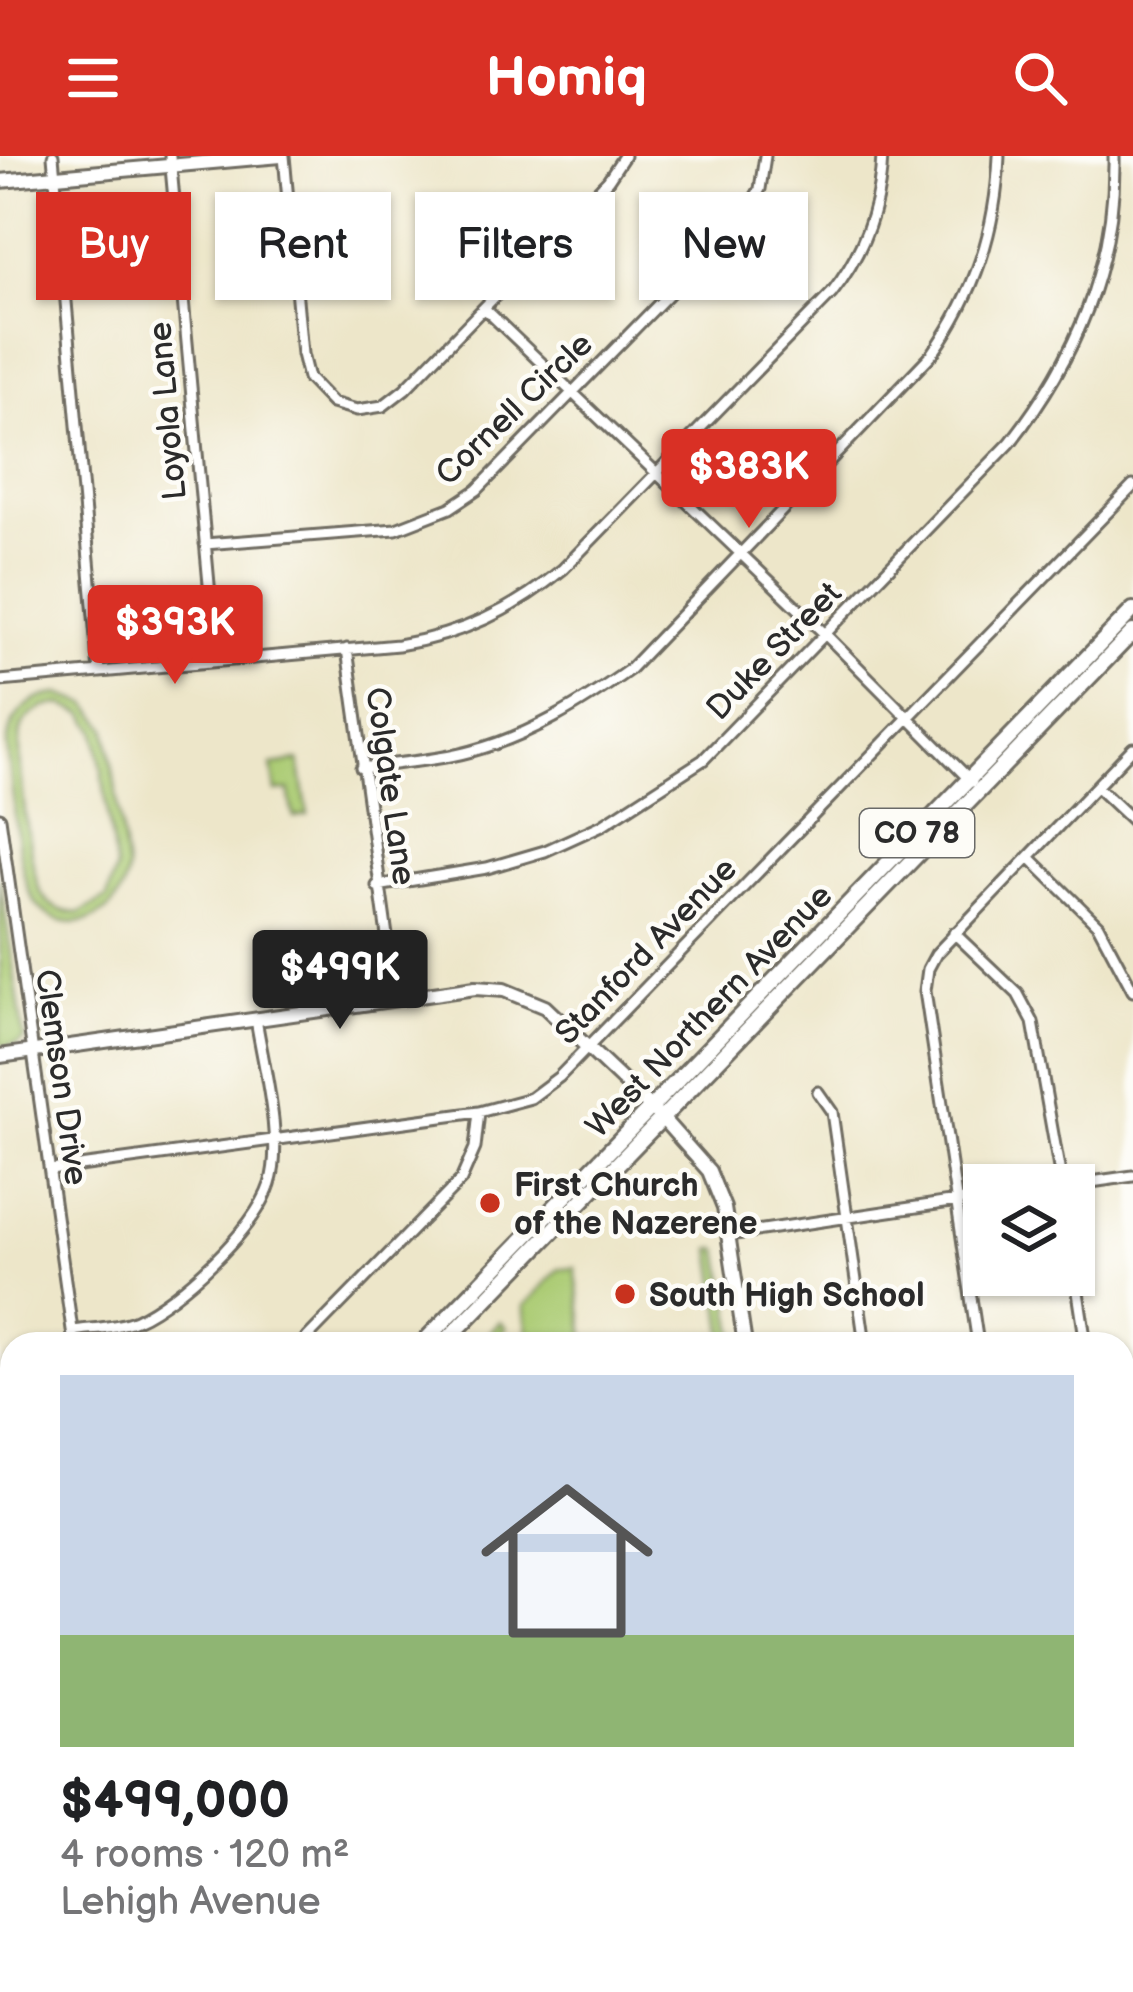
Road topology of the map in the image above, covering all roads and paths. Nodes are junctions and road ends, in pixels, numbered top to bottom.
1 (52, 156) edge
2 (283, 156) edge
3 (624, 156) edge
4 (765, 156) edge
5 (882, 156) edge
6 (999, 156) edge
7 (1114, 156) edge
8 (170, 161) edge
9 (54, 176) junction
10 (0, 181) edge
11 (484, 308) junction
12 (573, 392) junction
13 (658, 472) junction
14 (1133, 486) edge
15 (205, 544) junction
16 (740, 555) junction
17 (1133, 610) edge
18 (826, 635) junction
19 (1126, 637) edge
20 (346, 649) junction
21 (216, 661) junction
22 (99, 672) junction
23 (0, 681) edge
24 (907, 718) junction
25 (1133, 748) edge
26 (361, 768) junction
27 (974, 784) junction
28 (1097, 787) junction
29 (0, 818) edge
30 (1133, 821) edge
31 (1029, 857) junction
32 (377, 886) junction
33 (954, 933) junction
34 (1133, 991) edge
35 (396, 1000) junction
36 (256, 1019) junction
37 (587, 1048) junction
38 (34, 1051) junction
39 (0, 1056) edge
40 (818, 1092) dead end
41 (478, 1112) junction
42 (657, 1113) junction
43 (273, 1139) junction
44 (1062, 1164) edge
45 (50, 1170) junction
46 (1133, 1176) edge
47 (1095, 1181) edge
48 (963, 1200) edge
49 (958, 1201) junction
50 (847, 1218) junction
51 (729, 1235) junction
52 (1079, 1296) edge
53 (72, 1331) joint
54 (313, 1332) edge
55 (434, 1332) edge
56 (454, 1332) edge
57 (743, 1332) edge
58 (863, 1332) edge
59 (976, 1332) edge
60 (1084, 1332) edge

1 - 9 street
2 - 8 street
2 - 11 street
3 - 11 street
4 - 12 street, Cornell Circle
5 - 13 street
6 - 16 street
7 - 18 street, Duke Street
8 - 9 street
8 - 15 street, Loyola Lane
9 - 10 street
9 - 22 street
11 - 12 street
12 - 13 street
12 - 15 street, Cornell Circle
13 - 16 street
13 - 20 street
14 - 24 street, Stanford Avenue
15 - 21 street, Loyola Lane
16 - 18 street
16 - 26 street
17 - 19 main road, West Northern Avenue / CO 78
18 - 24 street
18 - 32 street, Duke Street
19 - 27 main road, West Northern Avenue / CO 78
20 - 21 street
20 - 26 street, Colgate Lane
21 - 22 street
22 - 23 street
24 - 27 street
24 - 37 street, Stanford Avenue
25 - 28 street
26 - 32 street, Colgate Lane
27 - 42 main road, West Northern Avenue / CO 78
28 - 30 street
28 - 31 street
29 - 38 street, Clemson Drive
31 - 33 street
31 - 34 street
32 - 35 street, Colgate Lane
33 - 44 street
33 - 49 street
35 - 36 street
35 - 37 street
36 - 38 street
36 - 43 street
37 - 41 street, Stanford Avenue
37 - 42 street
38 - 39 street
38 - 45 street, Clemson Drive
40 - 50 street
41 - 43 street, Stanford Avenue
41 - 54 street
42 - 51 street
42 - 55 main road, West Northern Avenue / CO 78
42 - 56 main road, West Northern Avenue / CO 78
43 - 45 street, Stanford Avenue
43 - 53 street
45 - 53 street, Clemson Drive
46 - 47 street
48 - 49 street
49 - 50 street
49 - 59 street
50 - 51 street
50 - 58 street
51 - 57 street
52 - 60 street

